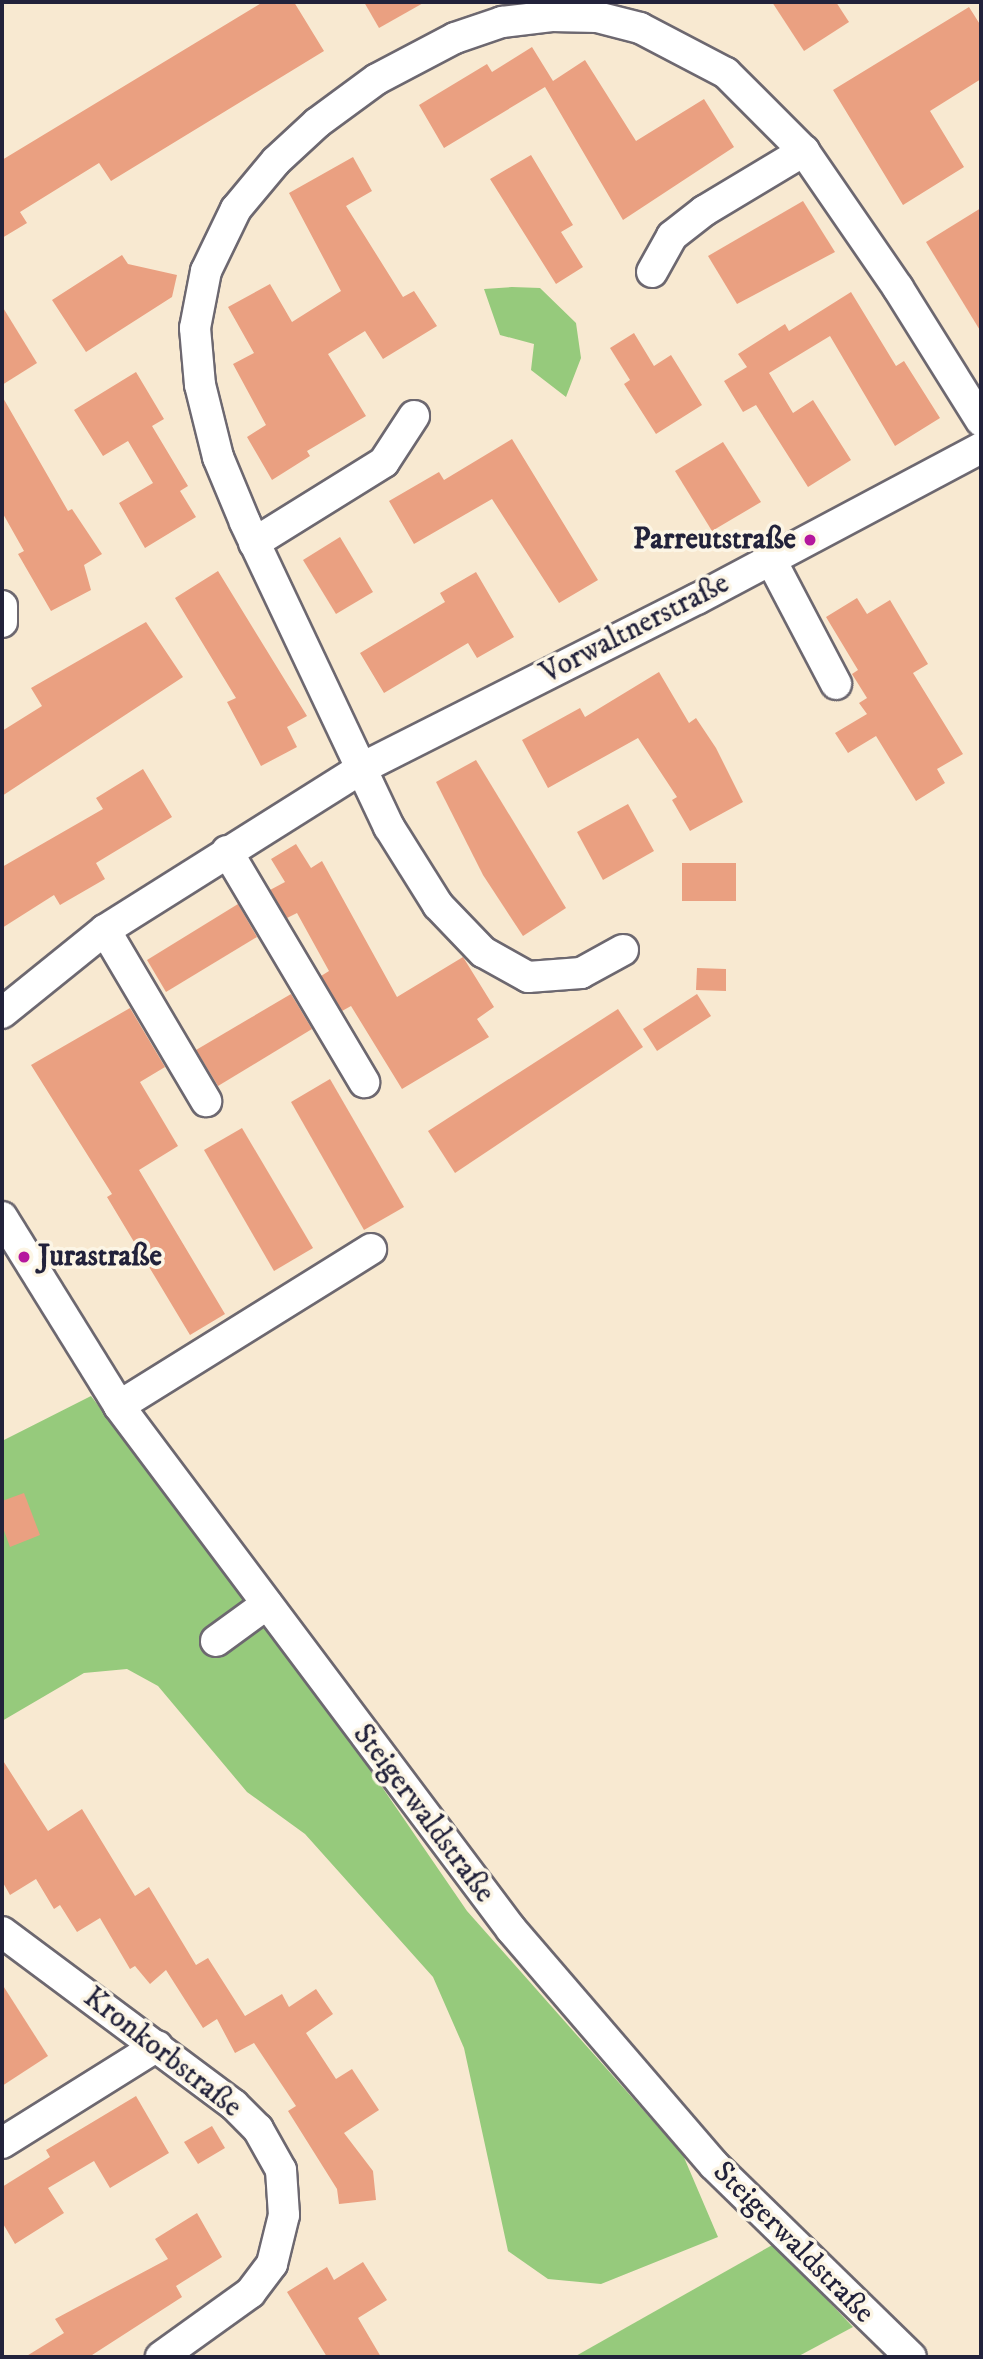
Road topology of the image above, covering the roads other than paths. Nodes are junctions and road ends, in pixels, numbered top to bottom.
1 (804, 151) junction
2 (652, 272) dead end
3 (414, 416) dead end
4 (981, 421) edge
5 (981, 448) edge
6 (254, 543) junction
7 (771, 561) junction
8 (2, 606) edge
9 (2, 622) edge
10 (836, 684) dead end
11 (362, 768) junction
12 (227, 851) junction
13 (106, 930) junction
14 (623, 950) dead end
15 (2, 1013) edge
16 (363, 1082) dead end
17 (206, 1101) dead end
18 (2, 1217) edge
19 (371, 1249) dead end
20 (119, 1406) junction
21 (267, 1604) junction
22 (216, 1641) dead end
23 (2, 1932) edge
24 (157, 2046) junction
25 (2, 2143) edge
26 (162, 2357) edge
27 (911, 2357) edge

1 - 2 street
1 - 4 street
1 - 6 street
3 - 6 street
5 - 7 street, Vorwaltnerstraße
6 - 11 street
7 - 10 street
7 - 11 street, Vorwaltnerstraße
8 - 9 street
11 - 12 street
11 - 14 street
12 - 13 street
12 - 16 street
13 - 15 street
13 - 17 street
18 - 20 street, Steigerwaldstraße
19 - 20 street
20 - 21 street, Steigerwaldstraße
21 - 22 street
21 - 27 street, Steigerwaldstraße
23 - 24 street, Kronkorbstraße
24 - 25 street
24 - 26 street, Kronkorbstraße

